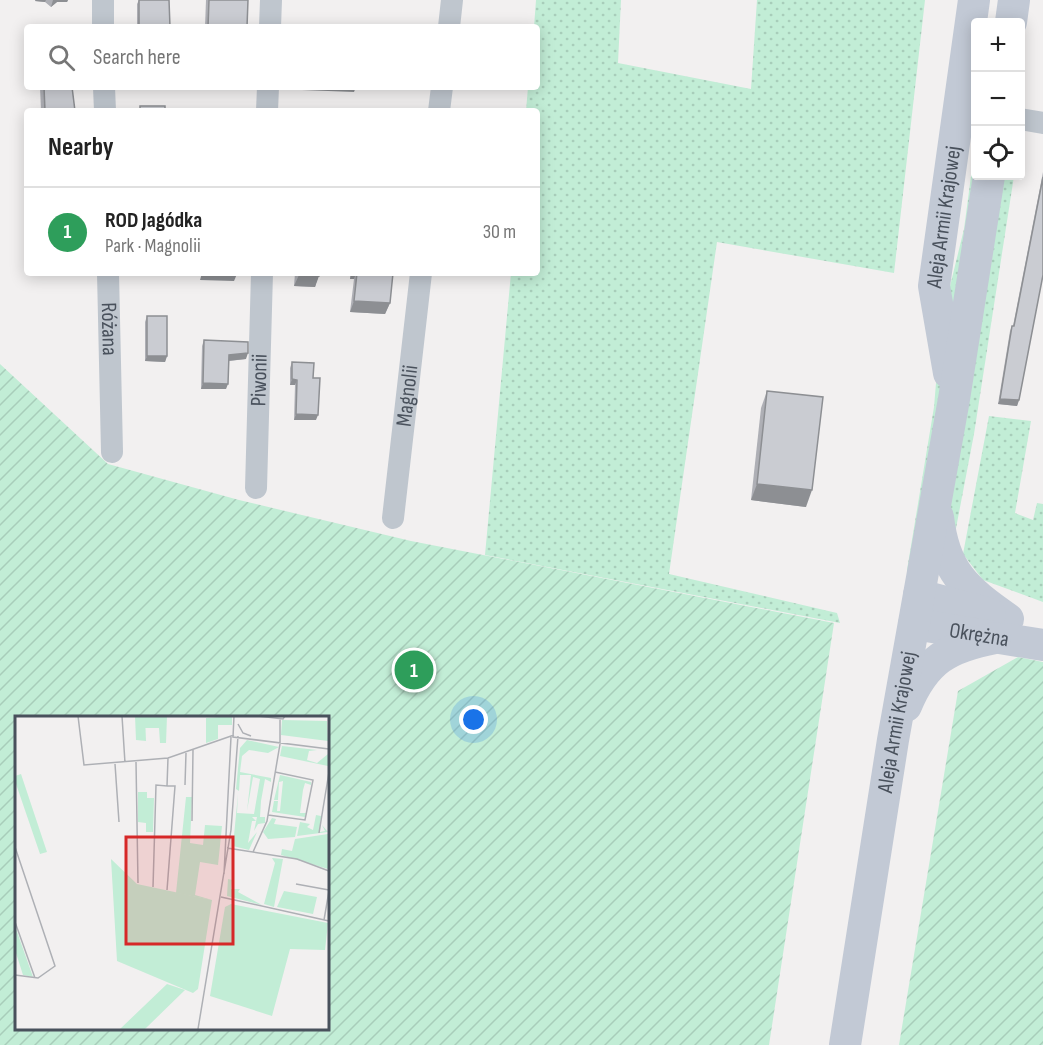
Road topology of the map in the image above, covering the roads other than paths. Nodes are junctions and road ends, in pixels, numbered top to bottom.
1 (102, 0) edge
2 (271, 0) edge
3 (452, 0) edge
4 (974, 0) edge
5 (1014, 0) edge
6 (1012, 18) edge
7 (103, 24) edge
8 (270, 24) edge
9 (449, 24) edge
10 (104, 90) edge
11 (268, 90) edge
12 (442, 90) edge
13 (105, 108) edge
14 (267, 108) edge
15 (439, 108) edge
16 (967, 111) edge
17 (1025, 120) edge
18 (1043, 123) edge
19 (987, 180) edge
20 (108, 276) edge
21 (262, 276) edge
22 (421, 276) edge
23 (954, 399) junction
24 (112, 452) dead end
25 (256, 488) dead end
26 (936, 498) junction
27 (393, 519) dead end
28 (916, 610) junction
29 (1043, 625) edge
30 (1001, 628) junction
31 (1043, 645) edge
32 (893, 740) junction
33 (845, 1045) edge

1 - 7 street
2 - 8 street
3 - 9 street
4 - 16 street, Aleja Armii Krajowej
5 - 6 street
10 - 13 street
11 - 14 street
12 - 15 street
16 - 23 street, Aleja Armii Krajowej
17 - 18 street
19 - 23 street, Aleja Armii Krajowej
20 - 24 street, Różana
21 - 25 street, Piwonii
22 - 27 street, Magnolii
23 - 26 street, Aleja Armii Krajowej
26 - 28 street, Aleja Armii Krajowej
26 - 30 street
28 - 30 street, Okrężna
28 - 32 street, Aleja Armii Krajowej
29 - 30 street, Okrężna
30 - 31 street, Okrężna
30 - 32 street
32 - 33 street, Aleja Armii Krajowej

